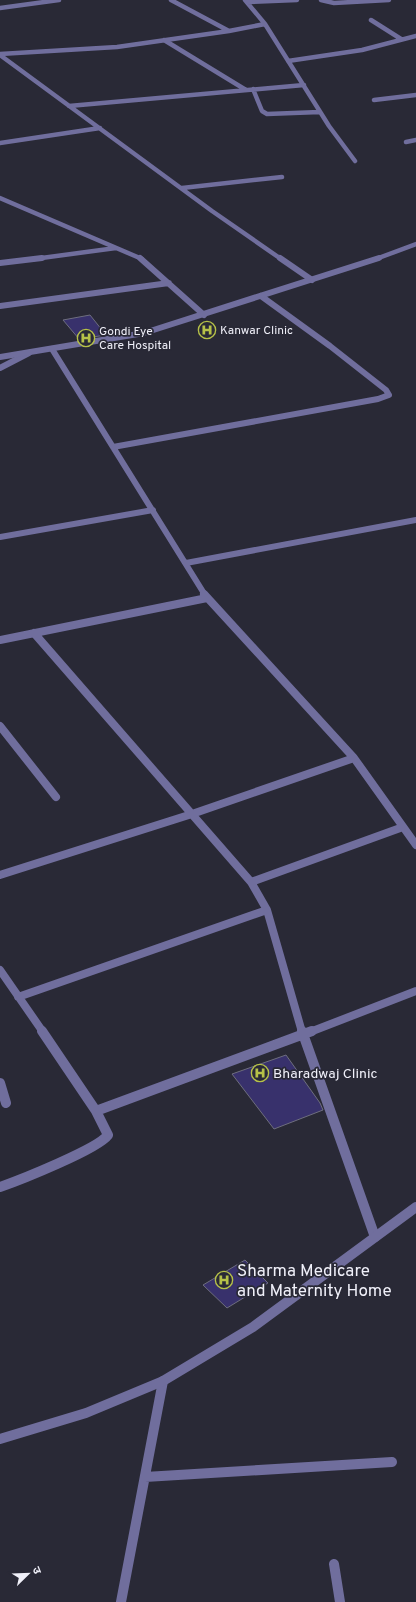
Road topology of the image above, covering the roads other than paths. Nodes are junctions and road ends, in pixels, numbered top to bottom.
1 (59, 0) edge
2 (171, 0) edge
3 (297, 0) edge
4 (321, 0) edge
5 (389, 0) edge
6 (246, 1) edge
7 (0, 8) edge
8 (371, 20) dead end
9 (265, 24) junction
10 (229, 31) junction
11 (416, 36) edge
12 (401, 39) junction
13 (164, 40) junction
14 (0, 55) edge
15 (288, 61) junction
16 (304, 85) junction
17 (253, 89) junction
18 (246, 90) junction
19 (416, 95) edge
20 (374, 100) dead end
21 (69, 106) junction
22 (320, 112) junction
23 (100, 128) junction
24 (416, 140) edge
25 (406, 142) dead end
26 (0, 143) edge
27 (355, 161) dead end
28 (282, 177) dead end
29 (182, 188) junction
30 (0, 198) edge
31 (12, 204) junction
32 (0, 205) edge
33 (416, 244) edge
34 (117, 248) junction
35 (0, 263) edge
36 (312, 280) junction
37 (169, 283) junction
38 (261, 296) junction
39 (0, 306) edge
40 (204, 314) junction
41 (52, 349) junction
42 (29, 353) junction
43 (0, 357) edge
44 (0, 368) edge
45 (113, 447) junction
46 (153, 510) junction
47 (416, 520) edge
48 (0, 537) edge
49 (186, 563) junction
50 (207, 598) junction
51 (34, 633) junction
52 (0, 640) edge
53 (0, 726) edge
54 (354, 758) junction
55 (56, 797) dead end
56 (192, 814) junction
57 (404, 827) junction
58 (416, 845) edge
59 (0, 875) edge
60 (251, 882) junction
61 (267, 910) junction
62 (0, 970) edge
63 (416, 991) edge
64 (18, 996) junction
65 (303, 1035) junction
66 (0, 1083) edge
67 (6, 1104) dead end
68 (96, 1111) junction
69 (0, 1187) edge
70 (416, 1207) edge
71 (375, 1237) junction
72 (163, 1381) junction
73 (0, 1439) edge
74 (392, 1462) dead end
75 (145, 1477) junction
76 (334, 1564) dead end
77 (121, 1602) edge
78 (340, 1602) edge

1 - 7 street
2 - 10 street
3 - 6 street
4 - 5 street
6 - 9 street
8 - 12 street
9 - 10 street
9 - 15 street
10 - 13 street
11 - 12 street
12 - 15 street
13 - 14 street
13 - 18 street
14 - 21 street
15 - 16 street
16 - 17 street
16 - 22 street
17 - 18 street
17 - 22 street
18 - 21 street
19 - 20 street
21 - 23 street
22 - 27 street
23 - 26 street
23 - 29 street
24 - 25 street
28 - 29 street
29 - 36 street
30 - 31 street
31 - 32 street
31 - 34 street
33 - 36 street
34 - 35 street
34 - 37 street
36 - 38 street
37 - 39 street
37 - 40 street
38 - 40 street
38 - 45 street
40 - 41 street
41 - 42 street
41 - 45 street
42 - 43 street
42 - 44 street
45 - 46 street
46 - 48 street
46 - 49 street
47 - 49 street
49 - 50 street
50 - 51 street
50 - 54 street
51 - 52 street
51 - 56 street
53 - 55 street
54 - 56 street
54 - 57 street
56 - 59 street
56 - 60 street
57 - 58 street
57 - 60 street
60 - 61 street
61 - 64 street
61 - 65 street
62 - 64 street
63 - 65 street
64 - 68 street
65 - 68 street
65 - 71 street
66 - 67 street
68 - 69 street
70 - 71 street
71 - 72 street
72 - 73 street
72 - 75 street
74 - 75 street
75 - 77 street
76 - 78 street

